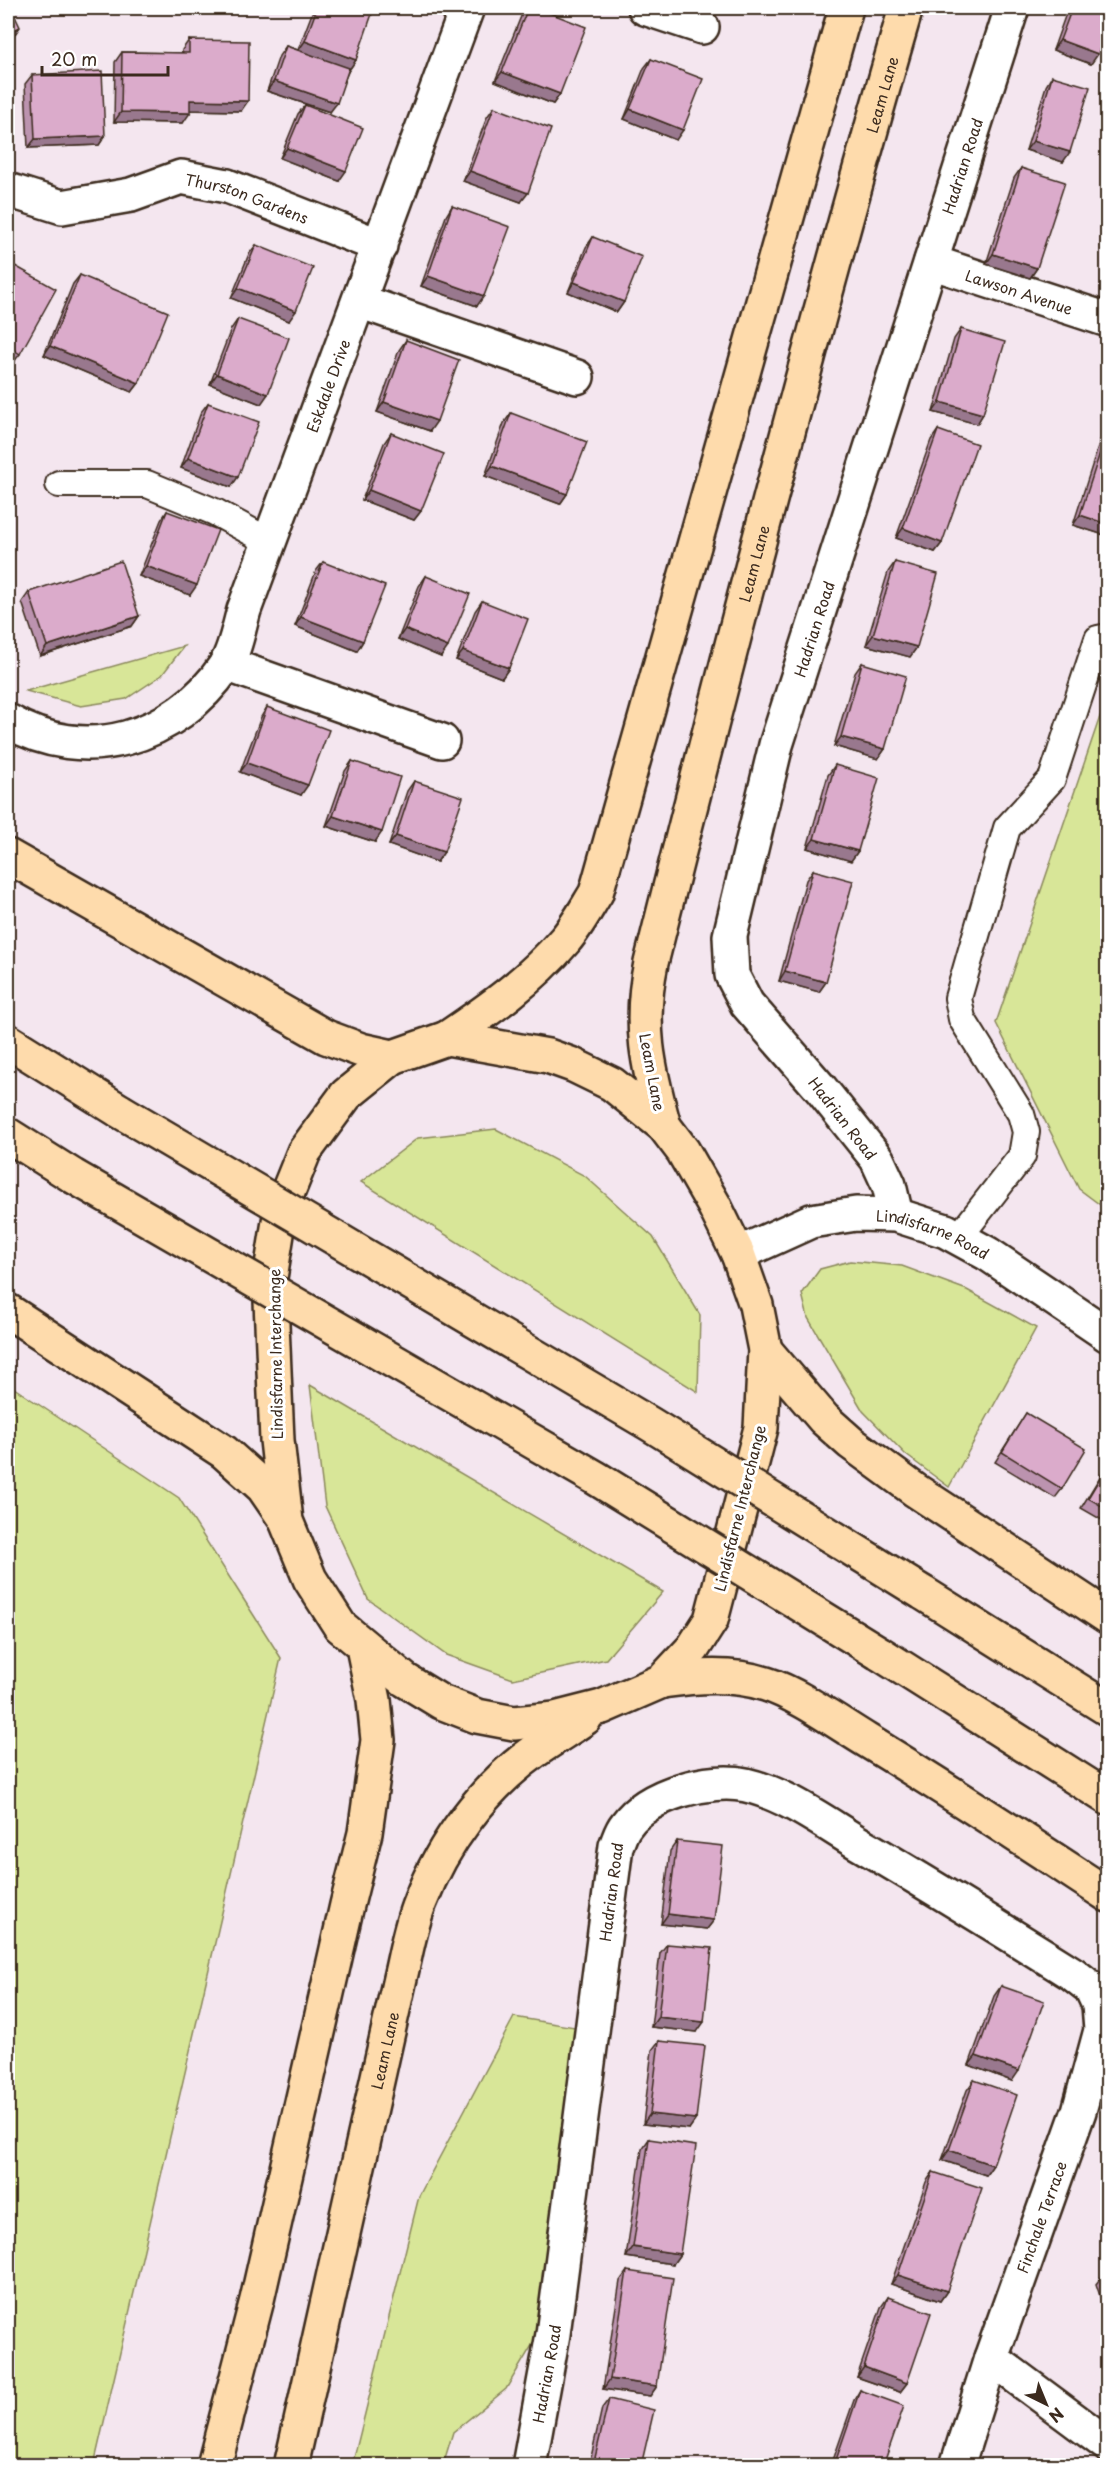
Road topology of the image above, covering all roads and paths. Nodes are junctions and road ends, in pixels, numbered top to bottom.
1 (467, 8) edge
2 (645, 8) edge
3 (846, 8) edge
4 (906, 8) edge
5 (928, 8) edge
6 (1012, 8) edge
7 (702, 27) dead end
8 (8, 190) edge
9 (380, 246) junction
10 (835, 254) junction
11 (931, 262) junction
12 (359, 301) junction
13 (1107, 320) edge
14 (577, 377) dead end
15 (59, 484) dead end
16 (270, 542) junction
17 (1107, 637) edge
18 (226, 664) junction
19 (8, 721) edge
20 (442, 741) dead end
21 (8, 856) edge
22 (447, 1038) junction
23 (8, 1041) edge
24 (393, 1057) junction
25 (664, 1126) junction
26 (8, 1135) edge
27 (896, 1215) junction
28 (958, 1237) junction
29 (738, 1254) junction
30 (8, 1311) edge
31 (1107, 1335) edge
32 (765, 1350) junction
33 (286, 1521) junction
34 (1107, 1617) edge
35 (363, 1647) junction
36 (662, 1681) junction
37 (602, 1707) junction
38 (1107, 1709) edge
39 (1107, 1798) edge
40 (1107, 1895) edge
41 (1073, 1974) joint
42 (991, 2358) junction
43 (1107, 2445) edge
44 (214, 2466) edge
45 (291, 2466) edge
46 (530, 2466) edge
47 (957, 2466) edge

1 - 9 street, Eskdale Drive
2 - 7 street
3 - 22 highway
4 - 10 highway, Leam Lane
5 - 10 highway
6 - 11 street, Hadrian Road
8 - 9 street, Thurston Gardens
9 - 12 street, Eskdale Drive
10 - 25 highway, Leam Lane
11 - 13 street, Lawson Avenue
11 - 27 street, Hadrian Road
12 - 14 street
12 - 16 street, Eskdale Drive
15 - 16 lane
16 - 18 street, Eskdale Drive
17 - 28 lane
18 - 19 street, Eskdale Drive
18 - 20 street
21 - 24 highway
22 - 24 highway, Lindisfarne Interchange
22 - 25 highway, Lindisfarne Interchange
23 - 38 highway, bridge
24 - 33 highway, Lindisfarne Interchange
25 - 29 highway, Lindisfarne Interchange
26 - 39 highway, bridge
27 - 28 street, Lindisfarne Road
27 - 29 street, Lindisfarne Road
28 - 31 street, Lindisfarne Road
29 - 32 highway, Lindisfarne Interchange
30 - 33 highway
32 - 34 highway
32 - 36 highway, Lindisfarne Interchange
33 - 35 highway, Lindisfarne Interchange
35 - 37 highway, Lindisfarne Interchange
35 - 44 highway
36 - 37 highway, Lindisfarne Interchange
36 - 40 highway
37 - 45 highway, Leam Lane
41 - 42 street, Finchale Terrace
41 - 46 street, Hadrian Road
42 - 43 street
42 - 47 street, Finchale Terrace

